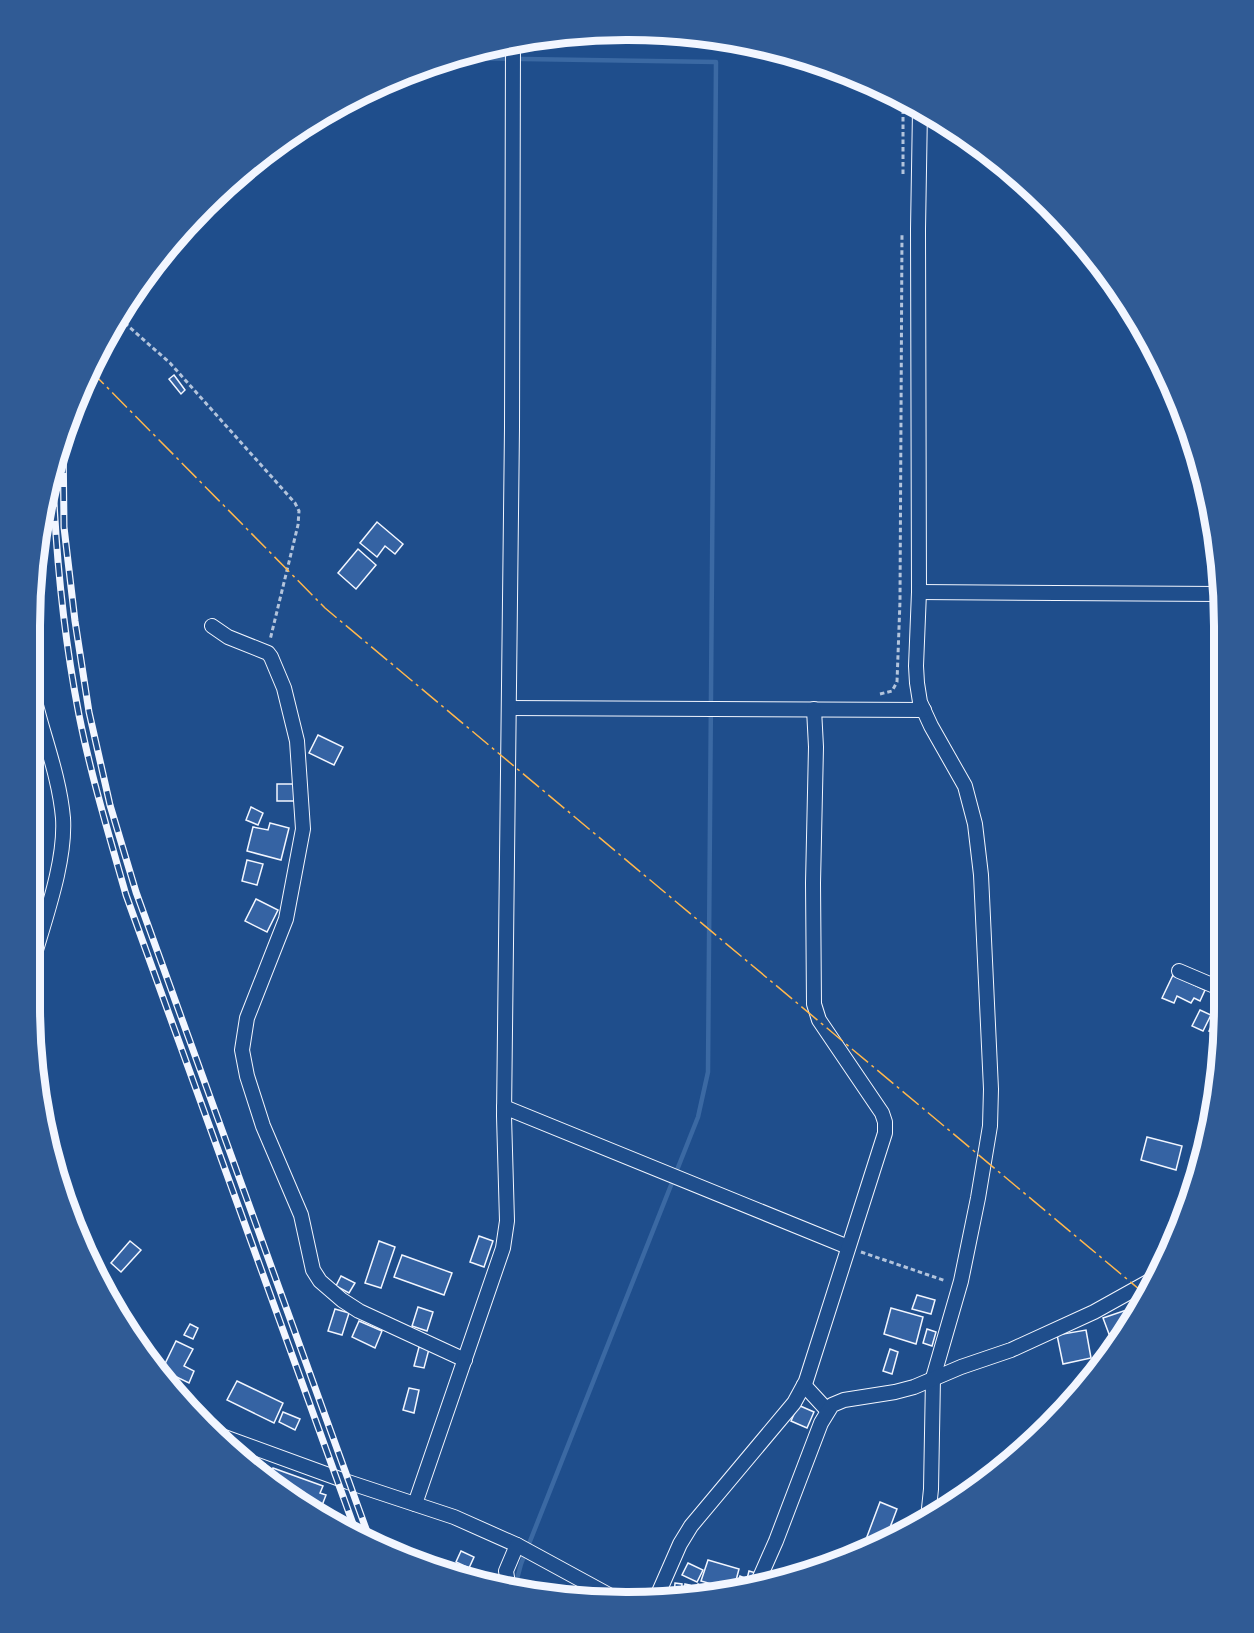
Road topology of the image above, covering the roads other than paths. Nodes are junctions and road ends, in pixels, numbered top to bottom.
1 (513, 52) edge
2 (920, 119) edge
3 (919, 591) junction
4 (1212, 594) edge
5 (212, 626) dead end
6 (508, 708) junction
7 (814, 709) junction
8 (924, 710) junction
9 (40, 723) edge
10 (40, 935) edge
11 (1179, 971) dead end
12 (1214, 986) edge
13 (504, 1107) junction
14 (848, 1247) junction
15 (1142, 1285) edge
16 (465, 1360) junction
17 (933, 1380) junction
18 (804, 1385) junction
19 (827, 1410) junction
20 (232, 1440) edge
21 (415, 1504) junction
22 (929, 1509) edge
23 (518, 1545) junction
24 (760, 1577) edge
25 (507, 1580) edge
26 (602, 1591) edge
27 (659, 1591) edge

1 - 6 street
2 - 3 street
3 - 4 street
3 - 8 street
5 - 16 street
6 - 7 street
6 - 13 street
7 - 8 street
7 - 14 street
8 - 17 street
9 - 10 street
11 - 12 street
13 - 14 street
13 - 16 street
14 - 18 street
15 - 17 street
16 - 21 street
17 - 19 street
17 - 22 street
18 - 19 street
18 - 27 street
19 - 24 street
20 - 21 street
21 - 23 street
23 - 25 street
23 - 26 street

